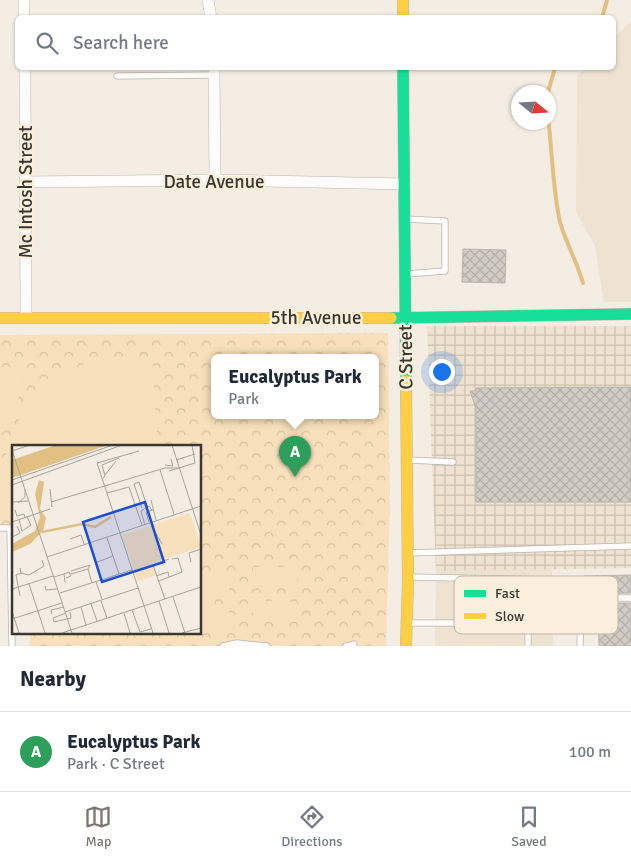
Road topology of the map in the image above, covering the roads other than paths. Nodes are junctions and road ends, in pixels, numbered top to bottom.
1 (24, 0) edge
2 (208, 0) edge
3 (403, 0) edge
4 (24, 15) edge
5 (210, 15) edge
6 (403, 15) edge
7 (24, 70) edge
8 (403, 70) edge
9 (214, 71) edge
10 (117, 76) dead end
11 (215, 180) junction
12 (25, 182) junction
13 (404, 184) junction
14 (404, 220) junction
15 (404, 274) junction
16 (631, 314) edge
17 (26, 317) junction
18 (0, 318) edge
19 (404, 318) junction
20 (406, 460) junction
21 (453, 462) dead end
22 (0, 528) edge
23 (631, 546) edge
24 (408, 553) junction
25 (408, 577) junction
26 (454, 578) edge
27 (618, 598) edge
28 (631, 598) edge
29 (406, 623) junction
30 (454, 623) edge
31 (354, 644) dead end
32 (12, 646) edge
33 (224, 646) edge
34 (267, 646) edge
35 (346, 646) edge
36 (406, 646) edge

1 - 4 street
2 - 5 street
3 - 6 street
7 - 12 street, Mc Intosh Street
8 - 13 street, C Street
9 - 10 lane
9 - 11 street
11 - 12 street, Date Avenue
11 - 13 street, Date Avenue
12 - 17 street, Mc Intosh Street
13 - 14 street, C Street
14 - 15 street, C Street
14 - 15 lane
15 - 19 street, C Street
16 - 19 street, 5th Avenue
17 - 18 street, 5th Avenue
17 - 19 street, 5th Avenue
19 - 20 street, C Street
20 - 21 lane
20 - 24 street, C Street
22 - 32 lane
23 - 24 lane
24 - 25 street, C Street
25 - 26 lane
25 - 29 street, C Street
27 - 28 lane
29 - 30 lane
29 - 36 street, C Street
31 - 35 lane
33 - 34 lane

